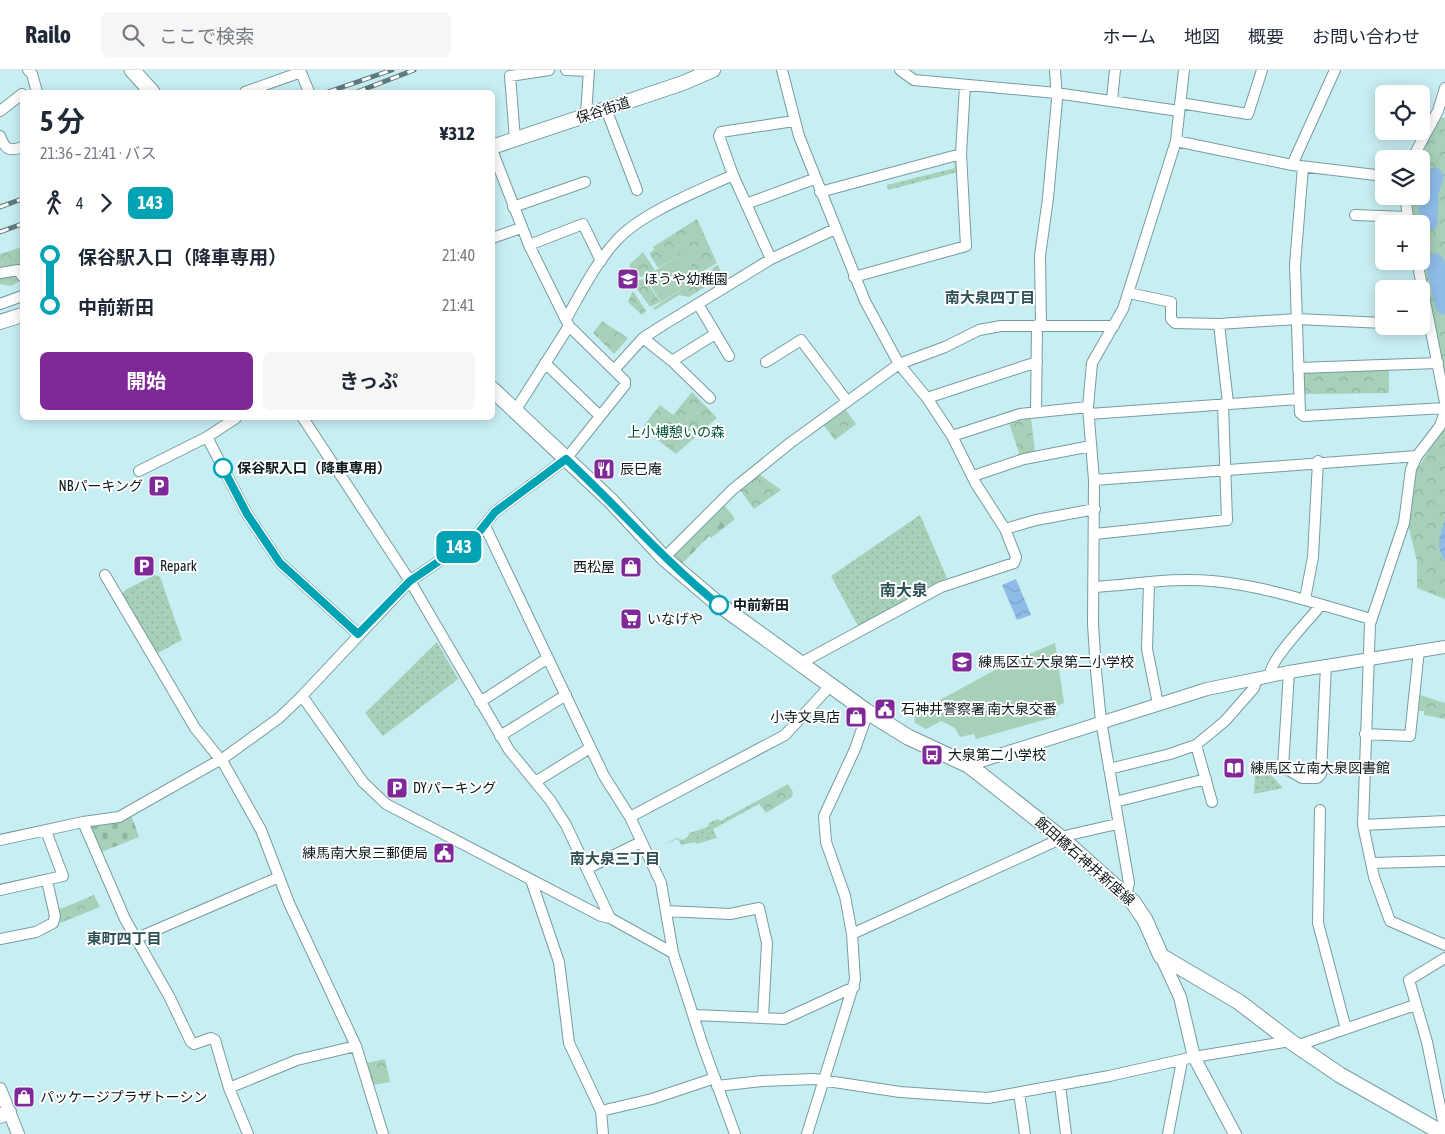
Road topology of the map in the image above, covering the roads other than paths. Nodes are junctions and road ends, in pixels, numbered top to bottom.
1 (27, 70) edge
2 (132, 70) edge
3 (549, 70) edge
4 (566, 70) edge
5 (589, 70) edge
6 (713, 70) edge
7 (782, 70) edge
8 (900, 70) edge
9 (1055, 70) edge
10 (1115, 70) edge
11 (1184, 70) edge
12 (1262, 70) edge
13 (1335, 70) edge
14 (300, 71) edge
15 (965, 85) junction
16 (1445, 88) edge
17 (24, 90) edge
18 (36, 90) edge
19 (150, 90) edge
20 (250, 90) edge
21 (308, 90) edge
22 (1056, 93) junction
23 (20, 95) edge
24 (1112, 100) junction
25 (1179, 107) junction
26 (606, 109) junction
27 (0, 112) edge
28 (1441, 112) edge
29 (586, 115) junction
30 (794, 122) junction
31 (0, 136) edge
32 (515, 139) junction
33 (1176, 141) junction
34 (20, 147) edge
35 (495, 148) edge
36 (1418, 150) edge
37 (961, 154) junction
38 (495, 157) edge
39 (1292, 165) junction
40 (1303, 167) junction
41 (733, 175) junction
42 (1375, 175) edge
43 (814, 179) junction
44 (586, 182) dead end
45 (637, 190) dead end
46 (820, 192) junction
47 (746, 204) junction
48 (514, 207) junction
49 (1356, 214) dead end
50 (1375, 216) edge
51 (521, 228) junction
52 (835, 230) junction
53 (495, 237) edge
54 (528, 245) junction
55 (772, 259) junction
56 (601, 261) junction
57 (0, 273) edge
58 (20, 273) edge
59 (854, 277) junction
60 (1128, 293) junction
61 (20, 297) edge
62 (0, 304) edge
63 (698, 304) junction
64 (20, 316) edge
65 (1297, 319) junction
66 (0, 322) edge
67 (568, 322) junction
68 (1375, 323) edge
69 (1219, 324) junction
70 (1039, 325) junction
71 (1114, 326) junction
72 (715, 334) junction
73 (1429, 335) edge
74 (643, 338) junction
75 (729, 356) dead end
76 (672, 361) junction
77 (766, 362) dead end
78 (1037, 362) junction
79 (545, 363) junction
80 (1438, 363) junction
81 (898, 364) junction
82 (1298, 368) junction
83 (614, 370) junction
84 (495, 392) edge
85 (710, 398) dead end
86 (927, 398) junction
87 (1299, 399) junction
88 (847, 401) junction
89 (1445, 402) edge
90 (1225, 404) junction
91 (1445, 410) edge
92 (1088, 411) junction
93 (515, 412) junction
94 (1036, 412) junction
95 (600, 416) junction
96 (233, 420) edge
97 (304, 420) edge
98 (1443, 429) edge
99 (952, 436) junction
100 (207, 437) junction
101 (1091, 446) junction
102 (1417, 456) junction
103 (566, 459) junction
104 (1318, 461) junction
105 (1227, 470) junction
106 (139, 471) dead end
107 (973, 476) junction
108 (1094, 480) junction
109 (1095, 509) junction
110 (485, 526) junction
111 (1005, 529) junction
112 (1095, 534) junction
113 (664, 558) junction
114 (105, 575) dead end
115 (410, 581) junction
116 (1149, 584) junction
117 (1094, 587) junction
118 (1305, 599) junction
119 (1321, 605) junction
120 (1371, 619) junction
121 (358, 634) junction
122 (1445, 647) edge
123 (1420, 650) junction
124 (548, 658) junction
125 (1367, 658) junction
126 (799, 664) junction
127 (1326, 665) junction
128 (1289, 672) junction
129 (1264, 677) junction
130 (830, 686) junction
131 (566, 695) junction
132 (302, 696) junction
133 (480, 702) junction
134 (1158, 704) junction
135 (875, 716) junction
136 (1101, 721) junction
137 (1365, 734) junction
138 (500, 736) junction
139 (1196, 745) junction
140 (590, 748) junction
141 (220, 760) junction
142 (968, 766) junction
143 (1109, 769) junction
144 (1206, 779) junction
145 (535, 782) junction
146 (1115, 802) junction
147 (1212, 802) dead end
148 (1320, 810) dead end
149 (630, 817) junction
150 (1445, 821) edge
151 (83, 822) junction
152 (1117, 824) junction
153 (1363, 825) junction
154 (46, 831) junction
155 (1061, 838) junction
156 (0, 840) edge
157 (641, 842) junction
158 (1445, 861) edge
159 (1371, 863) junction
160 (588, 868) junction
161 (279, 876) junction
162 (531, 880) junction
163 (47, 881) junction
164 (0, 890) edge
165 (1126, 896) junction
166 (666, 911) junction
167 (610, 918) junction
168 (852, 934) junction
169 (0, 939) edge
170 (136, 939) junction
171 (1445, 945) edge
172 (673, 953) junction
173 (1161, 956) junction
174 (1445, 958) edge
175 (854, 987) junction
176 (1415, 1006) junction
177 (694, 1014) junction
178 (763, 1018) junction
179 (1346, 1029) junction
180 (1293, 1044) junction
181 (356, 1046) junction
182 (1194, 1057) junction
183 (1182, 1061) junction
184 (716, 1082) junction
185 (823, 1082) junction
186 (1445, 1082) edge
187 (1060, 1085) junction
188 (229, 1088) junction
189 (1436, 1088) junction
190 (0, 1089) edge
191 (1019, 1093) junction
192 (601, 1111) junction
193 (5, 1114) edge
194 (1445, 1132) edge
195 (379, 1133) edge
196 (18, 1134) edge
197 (248, 1134) edge
198 (603, 1134) edge
199 (735, 1134) edge
200 (807, 1134) edge
201 (1025, 1134) edge
202 (1066, 1134) edge
203 (1168, 1134) edge
204 (1235, 1134) edge

1 - 17 street
1 - 18 street
2 - 19 main road
3 - 32 street
4 - 5 street
5 - 29 street
6 - 26 main road, 保谷街道
7 - 30 street
8 - 15 street
9 - 22 street
10 - 24 street
11 - 25 street
12 - 25 street
13 - 39 street
14 - 20 street
14 - 21 street
15 - 22 street
15 - 37 street
16 - 28 street
22 - 24 street
22 - 70 street
23 - 27 street
24 - 25 street
25 - 33 street
26 - 29 main road, 保谷街道
26 - 45 street
28 - 36 street
29 - 32 main road, 保谷街道
30 - 41 street
30 - 43 street
31 - 34 street
32 - 35 main road, 保谷街道
33 - 39 street
33 - 60 street
37 - 46 street
37 - 59 street
38 - 48 street
39 - 40 street
40 - 42 street
40 - 65 street
41 - 47 street
41 - 56 street
43 - 46 street
43 - 47 street
44 - 48 street
46 - 52 street
47 - 55 street
48 - 51 street
49 - 50 street
51 - 53 street
51 - 54 street
52 - 55 street
52 - 59 street
54 - 56 street
54 - 67 street
55 - 63 street
56 - 67 street
57 - 58 street
59 - 81 street
60 - 69 street
60 - 71 street
61 - 62 street
63 - 72 street
63 - 74 street
64 - 66 main road
65 - 68 street
65 - 69 street
65 - 82 street
67 - 79 street
67 - 83 street
69 - 90 street
70 - 71 street
70 - 78 street
70 - 81 street
71 - 92 street
72 - 75 street
72 - 76 street
73 - 80 street
74 - 76 street
74 - 83 street
76 - 85 street
77 - 88 street
78 - 86 street
78 - 94 street
79 - 93 street
79 - 95 street
80 - 82 street
80 - 89 street
81 - 86 street
81 - 88 street
82 - 87 street
83 - 95 street
84 - 93 main road, 飯田橋石神井新座線
86 - 99 street
87 - 90 street
87 - 91 street
88 - 113 street
90 - 92 street
90 - 105 street
91 - 98 street
92 - 94 street
92 - 101 street
93 - 103 main road, 飯田橋石神井新座線
94 - 99 street
95 - 103 street
96 - 100 street
97 - 115 street
98 - 102 street
99 - 107 street
100 - 106 street
100 - 121 street
101 - 107 street
101 - 108 street
102 - 104 street
102 - 120 street
103 - 110 street
103 - 113 main road, 飯田橋石神井新座線
104 - 105 street
104 - 118 street
105 - 108 street
105 - 112 street
107 - 111 street
108 - 109 street
109 - 111 street
109 - 112 street
110 - 115 street
110 - 124 street
111 - 126 street
112 - 117 street
113 - 126 main road, 飯田橋石神井新座線
114 - 141 street
115 - 121 street
115 - 133 street
116 - 117 street
116 - 118 street
116 - 134 street
117 - 136 street
118 - 119 street
119 - 120 street
119 - 129 street
120 - 125 street
121 - 132 street
122 - 123 street
123 - 125 street
123 - 137 street
124 - 131 street
124 - 133 street
125 - 127 street
125 - 137 street
126 - 130 main road, 飯田橋石神井新座線
127 - 128 street
127 - 128 street
128 - 129 street
129 - 134 street
129 - 139 street
130 - 135 main road, 飯田橋石神井新座線
130 - 149 street
131 - 138 street
131 - 140 street
132 - 141 street
132 - 162 street
133 - 138 street
134 - 136 street
135 - 142 main road, 飯田橋石神井新座線
135 - 168 street
136 - 142 street
136 - 143 street
137 - 153 street
138 - 145 street
139 - 143 street
139 - 144 street
140 - 145 street
140 - 149 street
141 - 151 street
141 - 161 street
142 - 155 main road, 飯田橋石神井新座線
143 - 146 street
144 - 146 street
144 - 147 street
145 - 160 street
146 - 152 street
148 - 179 street
149 - 157 street
150 - 153 street
151 - 154 street
151 - 170 street
152 - 155 street
152 - 165 street
153 - 159 street
154 - 156 street
154 - 163 street
155 - 165 main road, 飯田橋石神井新座線
155 - 168 street
157 - 160 street
157 - 166 street
158 - 159 street
159 - 171 street
160 - 167 street
161 - 170 street
161 - 181 street
162 - 167 street
162 - 192 street
163 - 164 street
163 - 169 street
165 - 173 main road, 飯田橋石神井新座線
166 - 172 street
166 - 178 street
167 - 172 street
168 - 175 street
170 - 188 street
172 - 177 street
173 - 180 main road
173 - 182 street
174 - 176 street
175 - 178 street
175 - 185 street
176 - 179 street
176 - 189 street
177 - 178 street
177 - 184 street
179 - 180 street
180 - 182 street
180 - 194 main road
181 - 188 street
181 - 195 street
182 - 183 street
182 - 204 street
183 - 187 street
183 - 203 street
184 - 185 street
184 - 192 street
184 - 199 street
185 - 191 street
185 - 200 street
186 - 189 street
187 - 191 street
187 - 202 street
188 - 197 street
189 - 194 street
190 - 193 street
191 - 201 street
192 - 198 street
193 - 196 street

